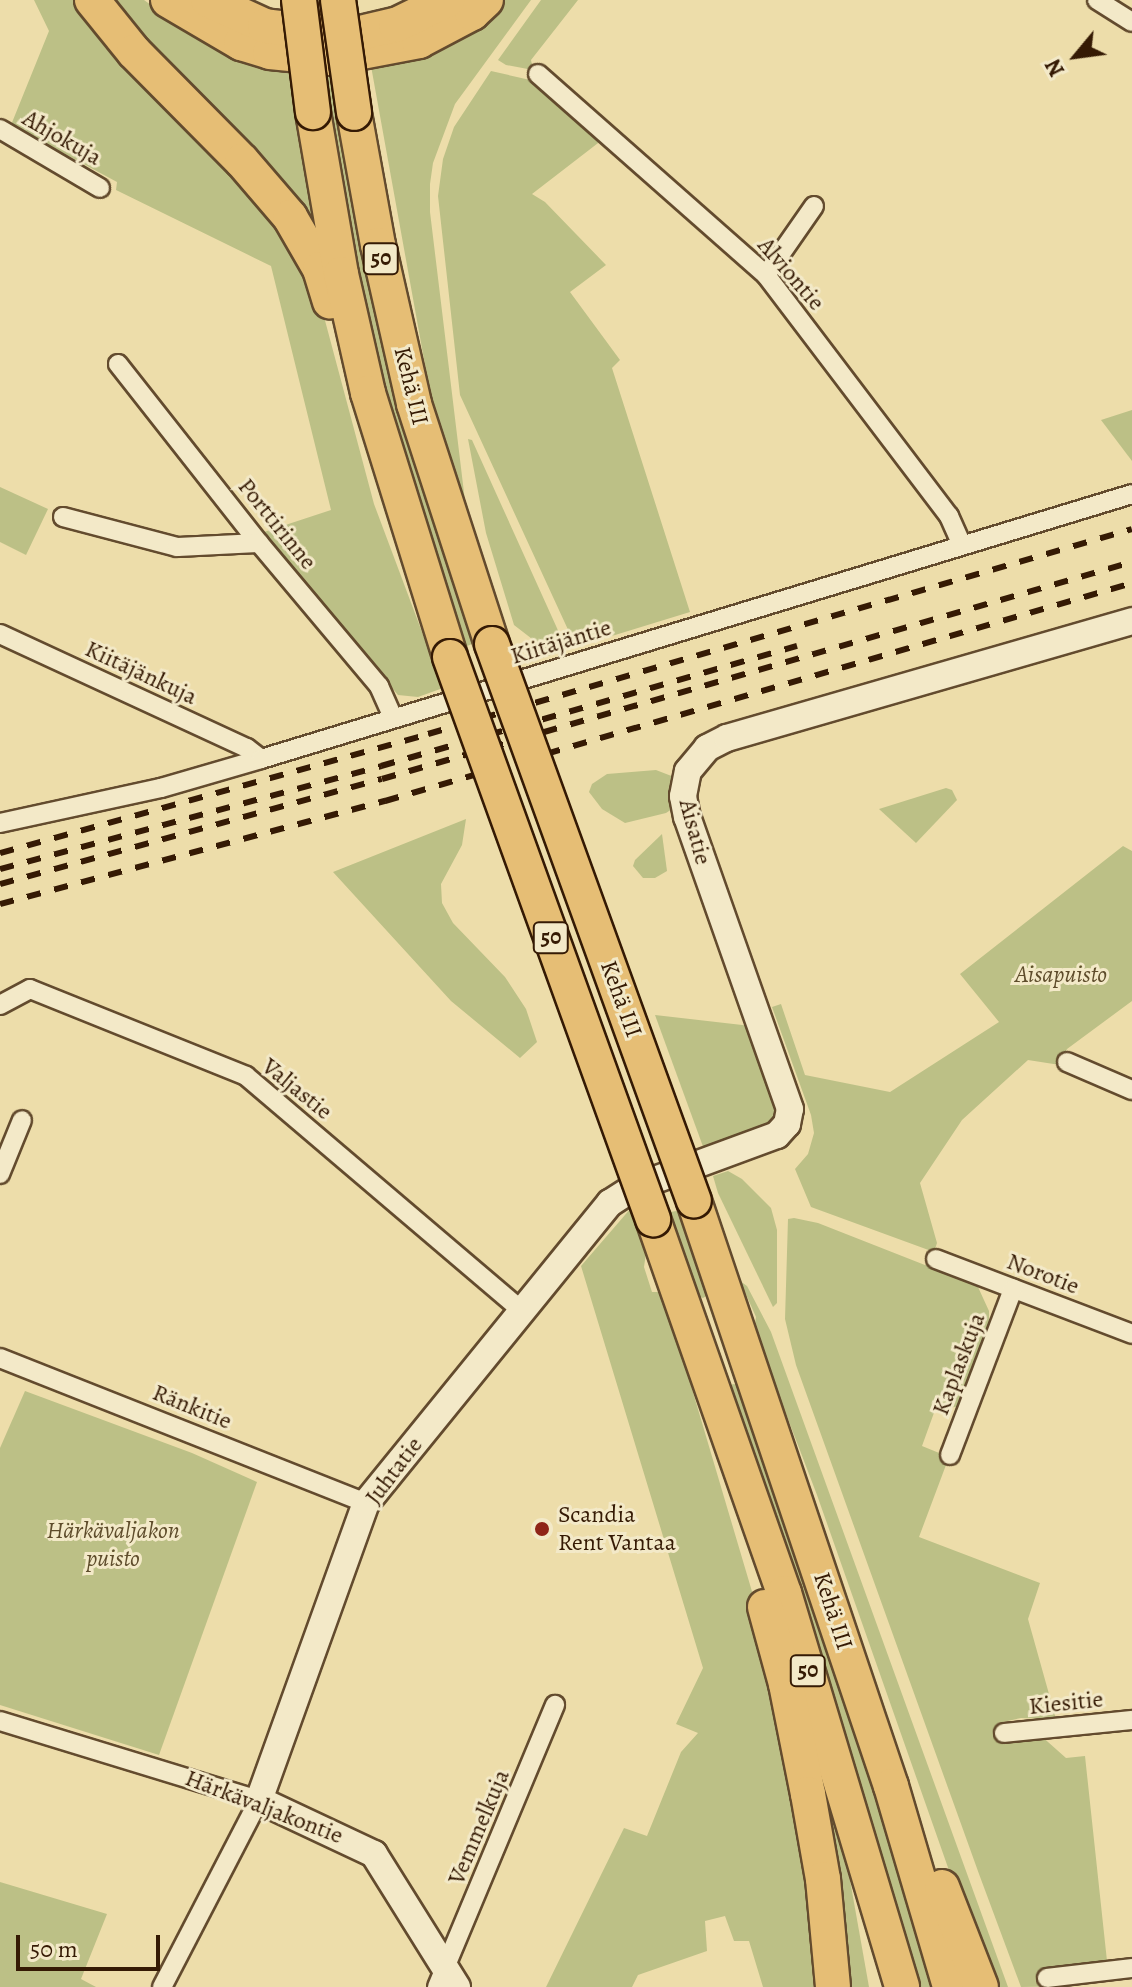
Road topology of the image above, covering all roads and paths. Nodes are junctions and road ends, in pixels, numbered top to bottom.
1 (92, 0) edge
2 (168, 0) edge
3 (208, 0) edge
4 (299, 0) edge
5 (338, 0) edge
6 (447, 0) edge
7 (486, 0) edge
8 (1097, 0) edge
9 (1132, 22) edge
10 (538, 74) dead end
11 (0, 129) edge
12 (100, 188) dead end
13 (814, 206) dead end
14 (766, 275) junction
15 (118, 364) dead end
16 (368, 393) junction
17 (1132, 494) edge
18 (63, 517) dead end
19 (259, 543) junction
20 (962, 545) junction
21 (1132, 621) edge
22 (0, 634) edge
23 (393, 717) junction
24 (261, 759) junction
25 (0, 823) edge
26 (0, 1005) edge
27 (1067, 1062) dead end
28 (1132, 1090) edge
29 (22, 1120) dead end
30 (0, 1174) edge
31 (620, 1195) joint
32 (936, 1259) dead end
33 (1013, 1289) junction
34 (522, 1311) junction
35 (1132, 1334) edge
36 (0, 1358) edge
37 (950, 1455) dead end
38 (749, 1492) junction
39 (366, 1503) junction
40 (555, 1705) dead end
41 (1132, 1720) edge
42 (0, 1721) edge
43 (1004, 1733) dead end
44 (891, 1786) junction
45 (259, 1800) junction
46 (1132, 1968) edge
47 (1047, 1978) dead end
48 (447, 1980) edge
49 (162, 1987) edge
50 (833, 1987) edge
51 (902, 1987) edge
52 (950, 1987) edge
53 (981, 1987) edge

1 - 16 highway
2 - 7 highway
3 - 6 highway
4 - 16 highway, Kehä III / 50, bridge
5 - 44 highway, Kehä III / 50, bridge
8 - 9 street
10 - 14 street, Alviontie
11 - 12 street, Ahjokuja
13 - 14 street
14 - 20 street, Alviontie
15 - 19 street, Porttirinne
16 - 38 highway, Kehä III / 50, bridge
17 - 20 street, Kiitäjäntie
18 - 19 street
19 - 23 street, Porttirinne
20 - 23 street, Kiitäjäntie
21 - 31 street, Aisatie
22 - 24 street, Kiitäjänkuja
23 - 24 street, Kiitäjäntie
24 - 25 street, Kiitäjäntie
26 - 34 street, Valjastie
27 - 28 street
29 - 30 street
31 - 34 street, Juhtatie
32 - 33 street, Norotie
33 - 35 street, Norotie
33 - 37 street, Kaplaskuja
34 - 39 street, Juhtatie
36 - 39 street, Ränkitie
38 - 50 highway
38 - 51 highway, Kehä III / 50
39 - 45 street, Juhtatie
40 - 48 street, Vemmelkuja
41 - 43 street, Kiesitie
42 - 45 street, Härkävaljakontie
44 - 52 highway, Kehä III / 50
44 - 53 highway
45 - 48 street, Härkävaljakontie
45 - 49 street
46 - 47 street

